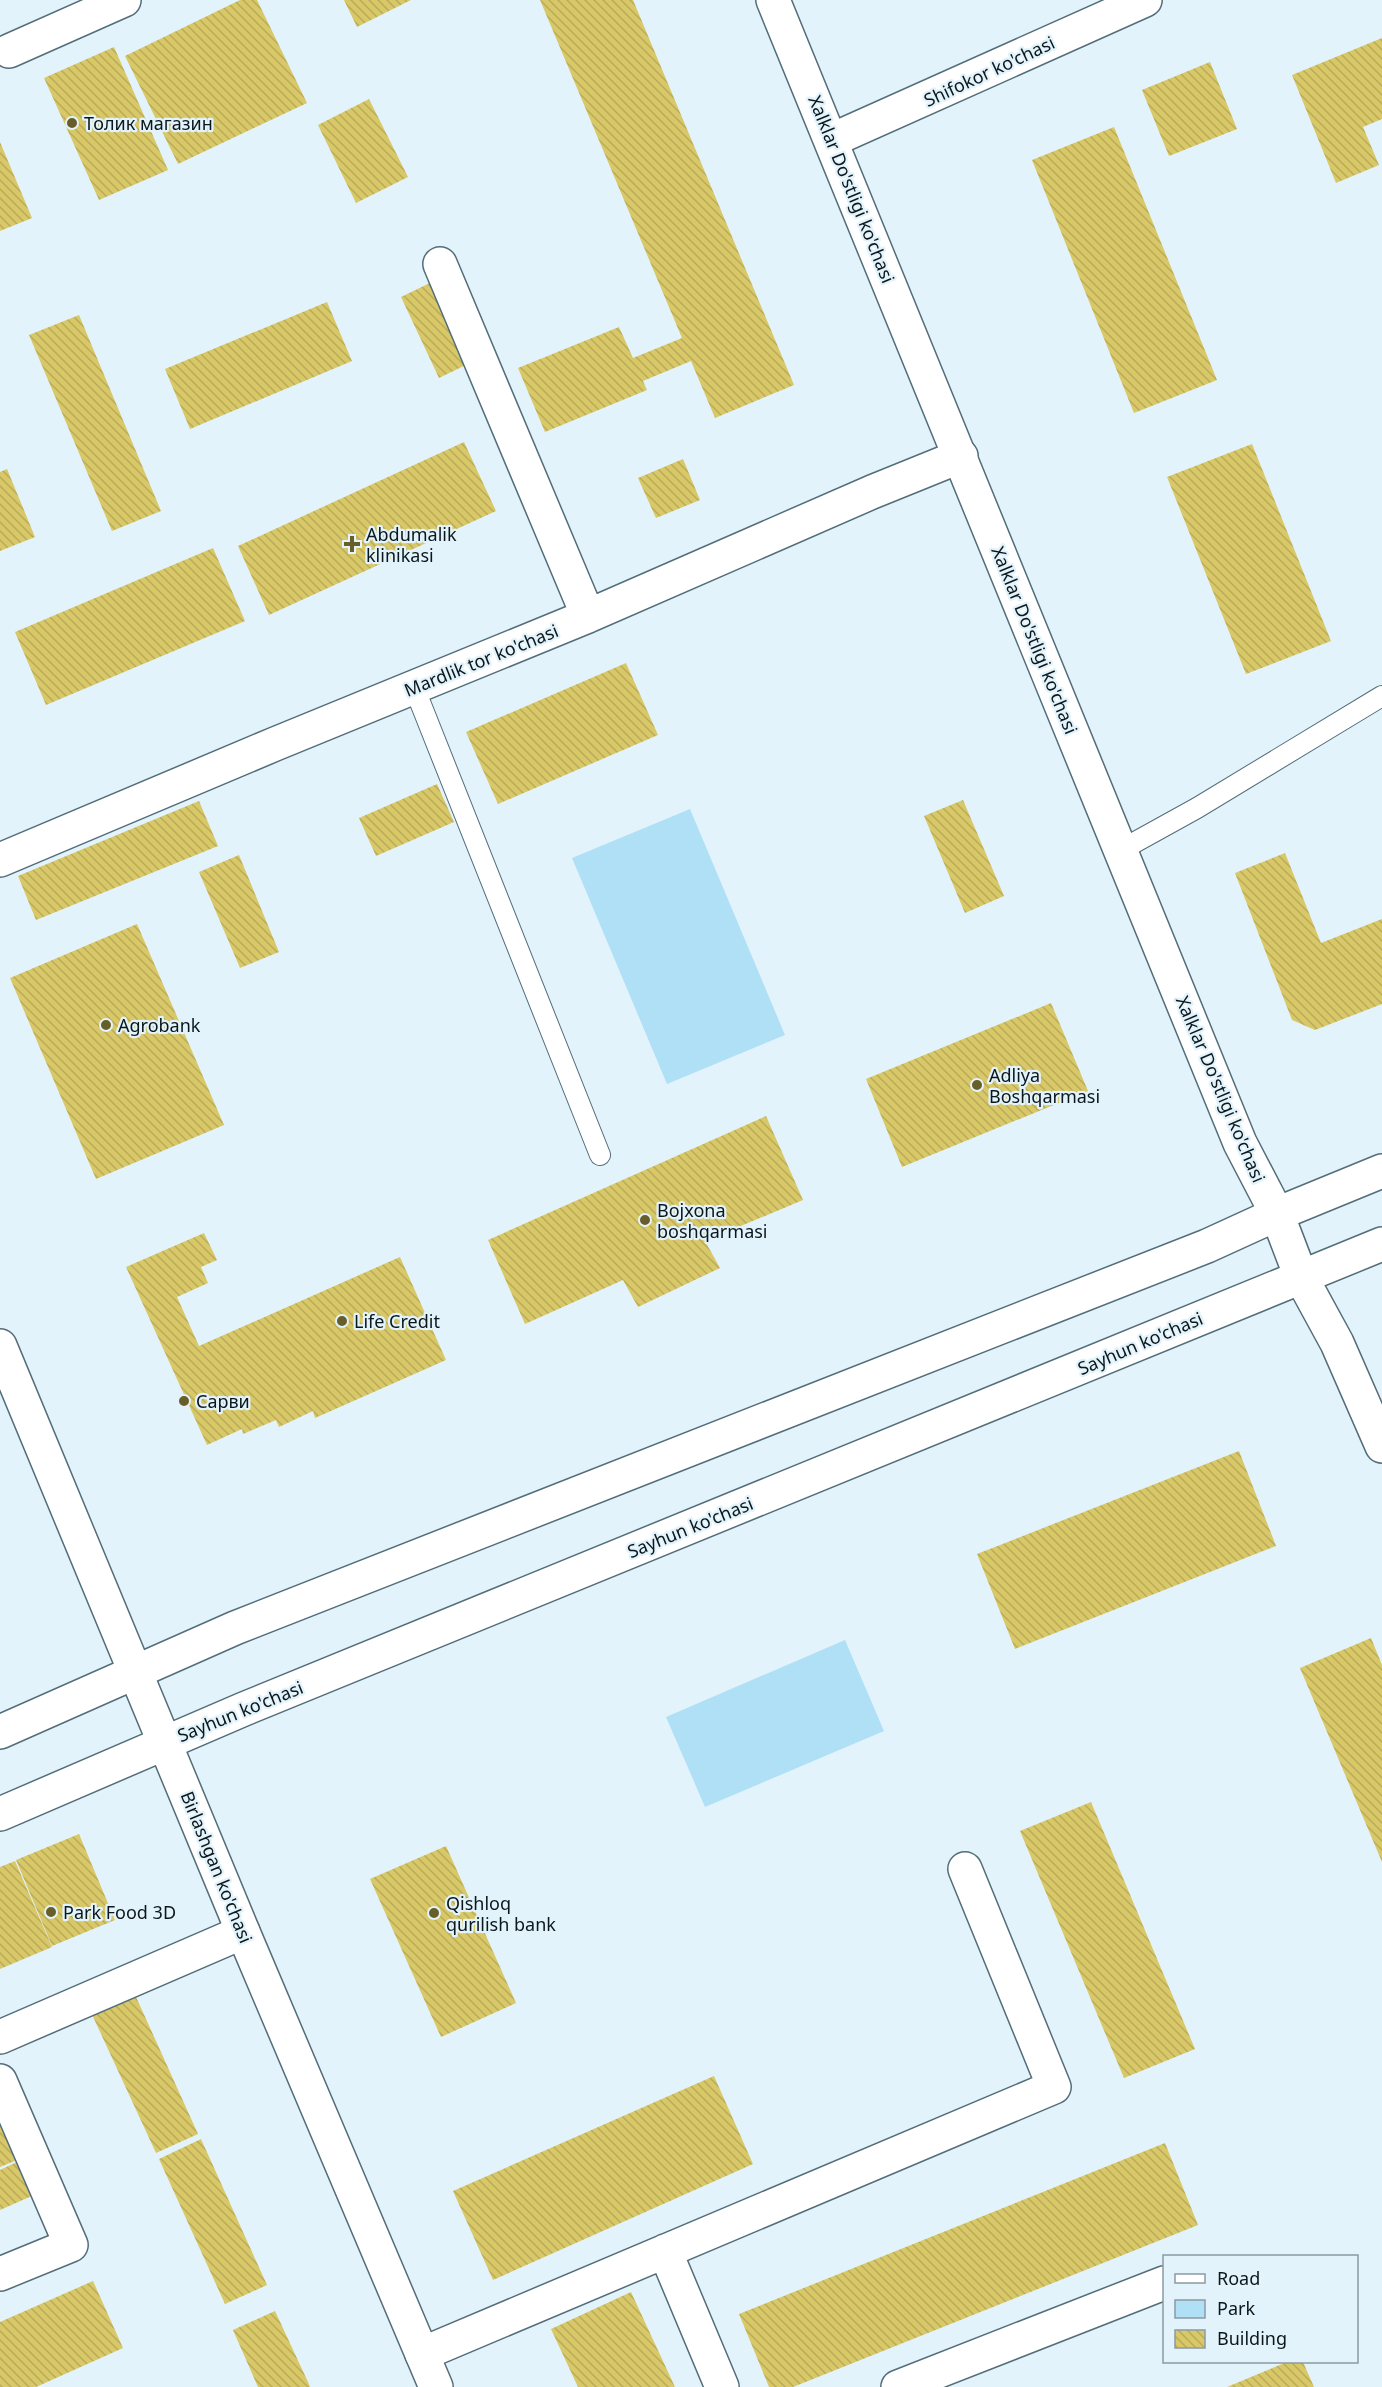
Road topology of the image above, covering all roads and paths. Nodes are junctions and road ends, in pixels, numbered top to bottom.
1 (124, 0) edge
2 (773, 0) edge
3 (1145, 0) edge
4 (9, 51) dead end
5 (832, 140) junction
6 (440, 264) dead end
7 (961, 456) junction
8 (588, 616) junction
9 (414, 687) junction
10 (1382, 696) edge
11 (1121, 850) junction
12 (0, 860) edge
13 (600, 1155) dead end
14 (1382, 1171) edge
15 (1277, 1214) junction
16 (1382, 1244) edge
17 (1301, 1277) junction
18 (0, 1346) edge
19 (1382, 1446) edge
20 (136, 1673) junction
21 (0, 1732) edge
22 (165, 1742) junction
23 (0, 1814) edge
24 (965, 1869) dead end
25 (243, 1932) junction
26 (0, 2037) edge
27 (0, 2081) edge
28 (665, 2251) junction
29 (0, 2274) edge
30 (1163, 2283) edge
31 (422, 2354) junction
32 (436, 2387) edge
33 (722, 2387) edge
34 (898, 2387) edge

1 - 4 street
2 - 5 street, Xalklar Do'stligi ko'chasi
3 - 5 street, Shifokor ko'chasi
5 - 7 street, Xalklar Do'stligi ko'chasi
6 - 8 street
7 - 8 street, Mardlik tor ko'chasi
7 - 11 street, Xalklar Do'stligi ko'chasi
8 - 9 street, Mardlik tor ko'chasi
9 - 12 street, Mardlik tor ko'chasi
9 - 13 lane
10 - 11 lane
11 - 15 street, Xalklar Do'stligi ko'chasi
14 - 15 street
15 - 17 street, Xalklar Do'stligi ko'chasi
15 - 20 street
16 - 17 street, Sayhun ko'chasi
17 - 19 street, Xalklar Do'stligi ko'chasi
17 - 22 street, Sayhun ko'chasi
18 - 20 street, Birlashgan ko'chasi
20 - 21 street
20 - 22 street, Birlashgan ko'chasi
22 - 23 street, Sayhun ko'chasi
22 - 25 street, Birlashgan ko'chasi
24 - 28 street
25 - 26 street
25 - 31 street, Birlashgan ko'chasi
27 - 29 street
28 - 31 street
28 - 33 street
30 - 34 street
31 - 32 street, Birlashgan ko'chasi

